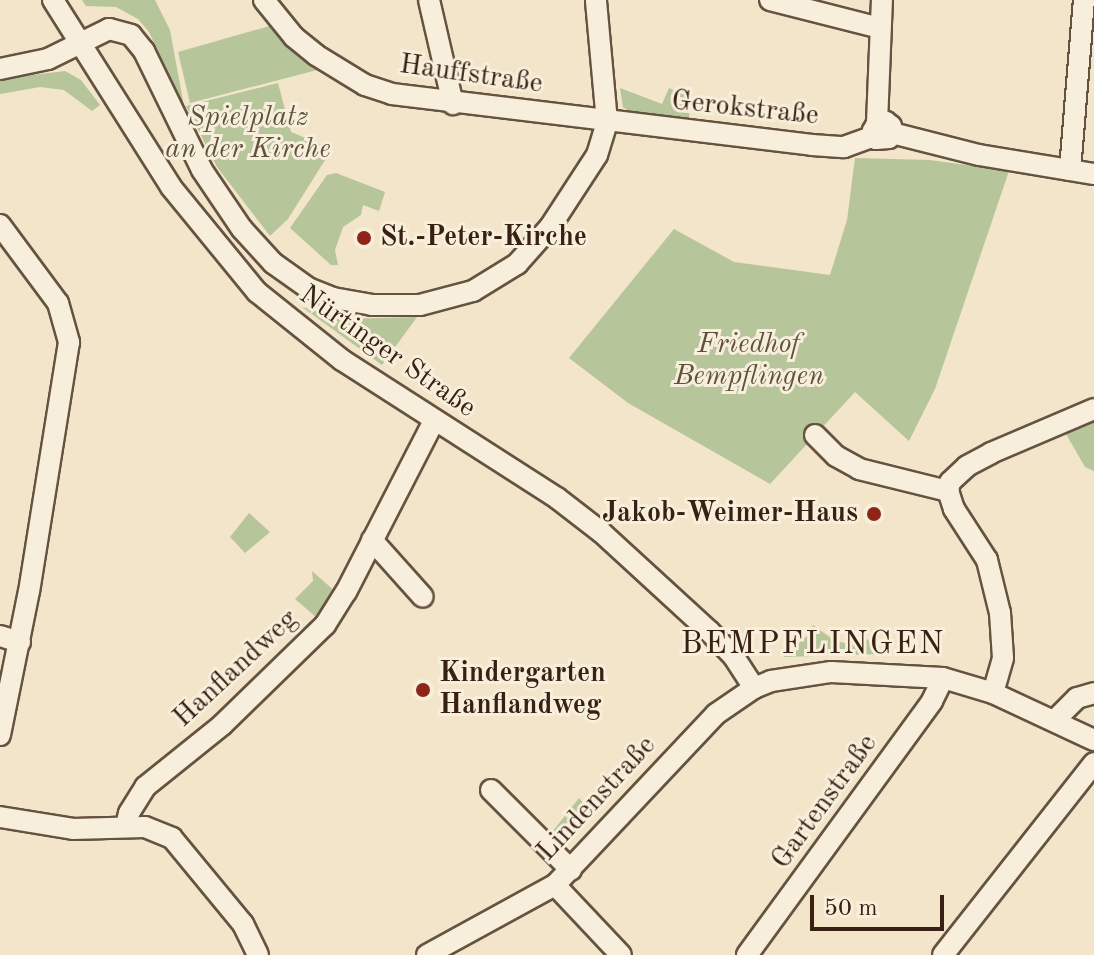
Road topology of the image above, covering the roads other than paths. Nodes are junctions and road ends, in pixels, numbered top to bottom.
1 (53, 0) edge
2 (264, 0) edge
3 (429, 0) edge
4 (596, 0) edge
5 (770, 0) edge
6 (882, 0) edge
7 (1084, 0) edge
8 (880, 28) junction
9 (80, 43) junction
10 (0, 69) edge
11 (453, 104) junction
12 (607, 122) junction
13 (881, 131) junction
14 (1070, 170) junction
15 (1094, 174) edge
16 (0, 225) edge
17 (1094, 409) edge
18 (434, 421) junction
19 (815, 435) dead end
20 (948, 491) junction
21 (372, 540) junction
22 (423, 597) dead end
23 (0, 636) edge
24 (20, 642) junction
25 (943, 678) junction
26 (754, 688) junction
27 (993, 693) junction
28 (1094, 693) edge
29 (1055, 720) junction
30 (0, 735) edge
31 (1094, 740) edge
32 (1094, 763) edge
33 (491, 790) dead end
34 (0, 817) edge
35 (126, 826) junction
36 (571, 870) junction
37 (555, 885) junction
38 (258, 955) edge
39 (427, 955) edge
40 (621, 955) edge
41 (747, 955) edge
42 (943, 955) edge

1 - 9 street, Nürtinger Straße
2 - 11 street, Hauffstraße
3 - 11 street
4 - 12 street
5 - 8 street
6 - 8 street
7 - 14 street
8 - 13 street
9 - 10 street
9 - 12 street
9 - 18 street, Nürtinger Straße
11 - 12 street, Hauffstraße
12 - 13 street, Gerokstraße
13 - 14 street, Gerokstraße
14 - 15 street, Gerokstraße
16 - 24 street
17 - 20 street
18 - 21 street, Hanflandweg
18 - 26 street, Nürtinger Straße
19 - 20 street
20 - 27 street
21 - 22 street
21 - 35 street, Hanflandweg
23 - 24 street
24 - 30 street
25 - 26 street, Lindenstraße
25 - 27 street, Lindenstraße
25 - 41 street, Gartenstraße
26 - 36 street, Lindenstraße
27 - 29 street, Lindenstraße
28 - 29 street
29 - 31 street, Lindenstraße
32 - 42 street
33 - 36 street
34 - 35 street
35 - 38 street
36 - 37 street, Lindenstraße
37 - 39 street, Lindenstraße
37 - 40 street

